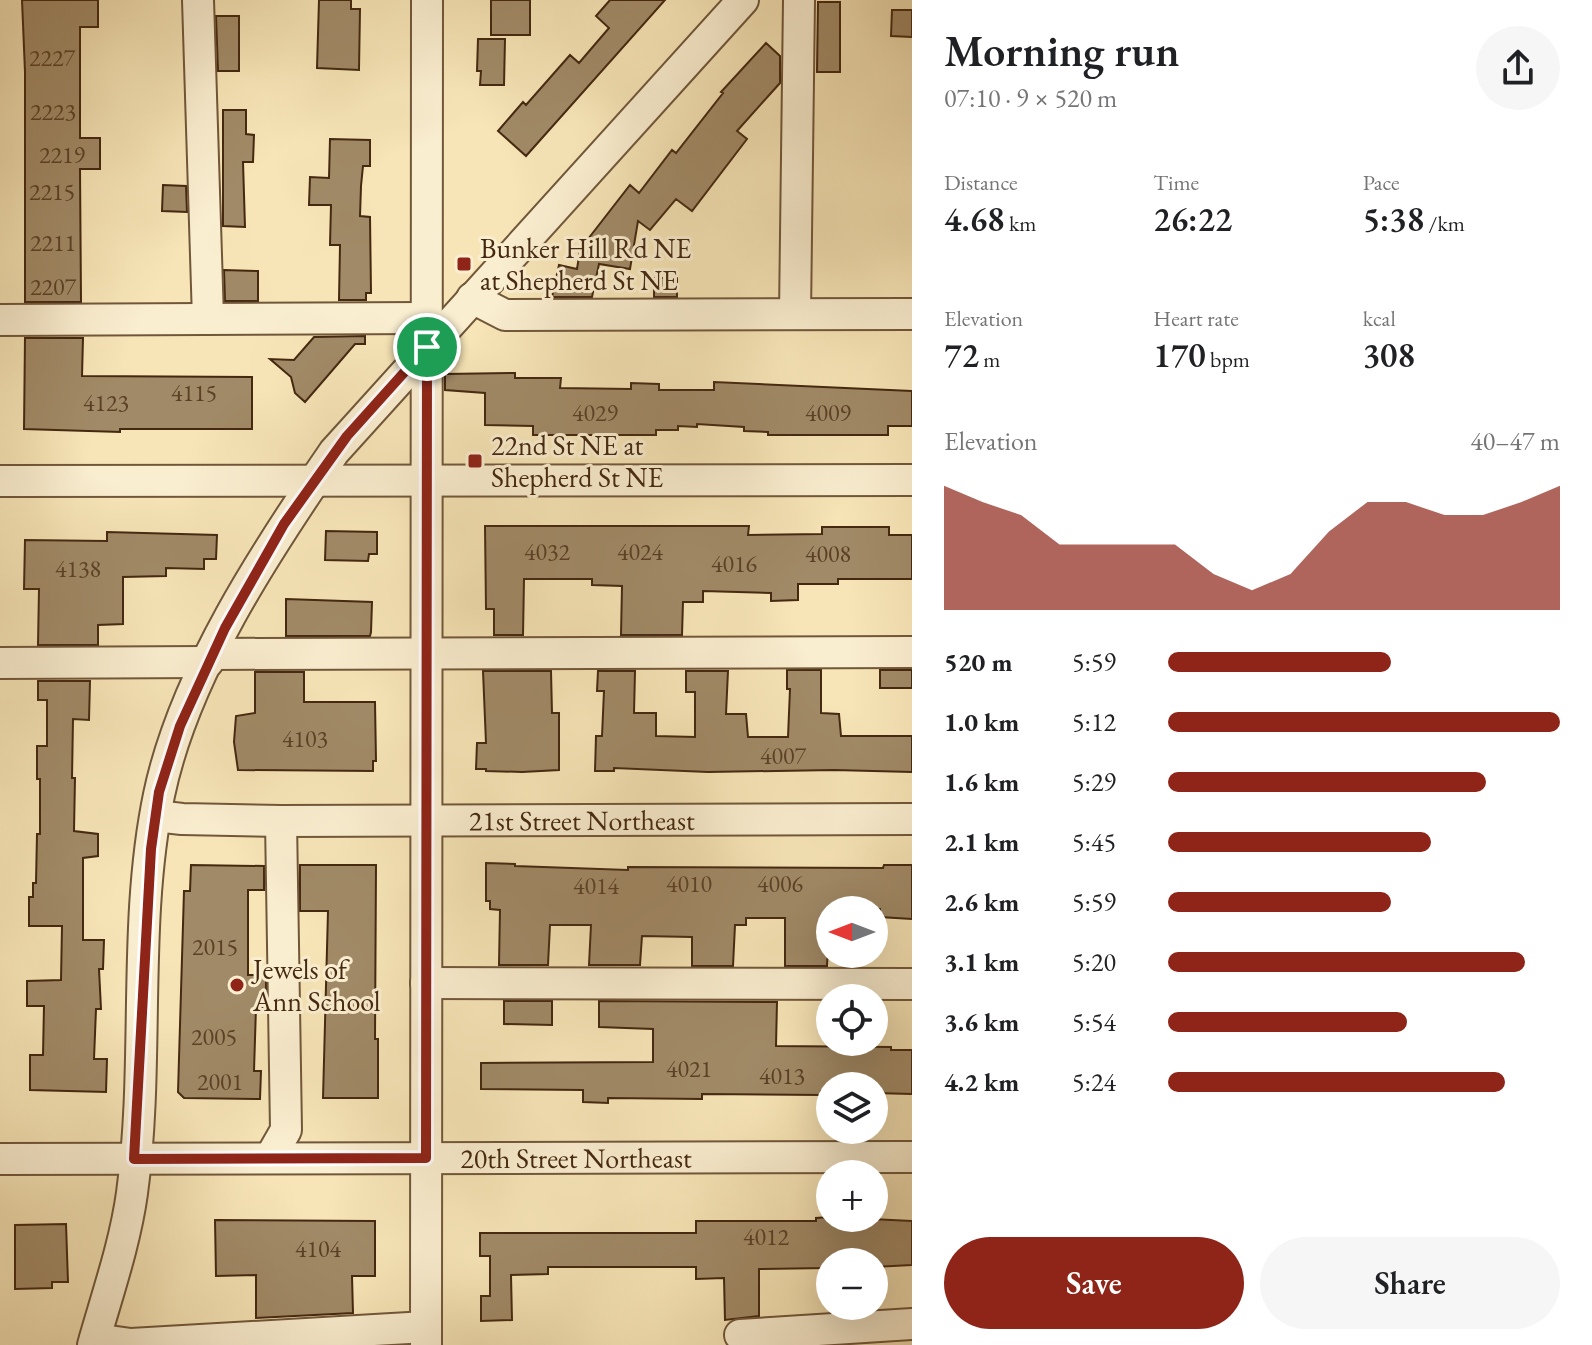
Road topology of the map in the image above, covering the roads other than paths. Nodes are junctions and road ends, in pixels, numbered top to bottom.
1 (198, 0) edge
2 (427, 0) edge
3 (743, 0) edge
4 (799, 0) edge
5 (472, 298) junction
6 (795, 314) junction
7 (912, 314) edge
8 (208, 319) junction
9 (0, 320) edge
10 (427, 333) junction
11 (912, 480) edge
12 (0, 481) edge
13 (314, 481) junction
14 (427, 481) junction
15 (912, 652) edge
16 (427, 653) junction
17 (210, 658) junction
18 (0, 663) edge
19 (156, 816) junction
20 (912, 819) edge
21 (425, 820) junction
22 (281, 821) junction
23 (426, 983) junction
24 (912, 984) edge
25 (912, 1157) edge
26 (270, 1158) junction
27 (426, 1158) junction
28 (0, 1159) edge
29 (134, 1159) junction
30 (912, 1324) edge
31 (740, 1335) dead end
32 (426, 1336) edge
33 (260, 1340) edge
34 (94, 1342) edge

1 - 8 street
2 - 10 street
3 - 5 street
4 - 6 street
5 - 6 street
5 - 10 street
6 - 7 street
8 - 9 street
8 - 10 street
10 - 13 street
10 - 14 street
11 - 14 street
12 - 13 street
13 - 14 street
13 - 17 street
14 - 16 street
15 - 16 street
16 - 17 street
16 - 21 street
17 - 18 street
17 - 19 street
19 - 22 street, 21st Street Northeast
19 - 29 street
20 - 21 street, 21st Street Northeast
21 - 22 street, 21st Street Northeast
21 - 23 street
22 - 26 street
23 - 24 street
23 - 27 street
25 - 27 street, 20th Street Northeast
26 - 27 street, 20th Street Northeast
26 - 29 street, 20th Street Northeast
27 - 32 street
28 - 29 street, 20th Street Northeast
29 - 34 street
30 - 31 street
32 - 33 street
33 - 34 street

